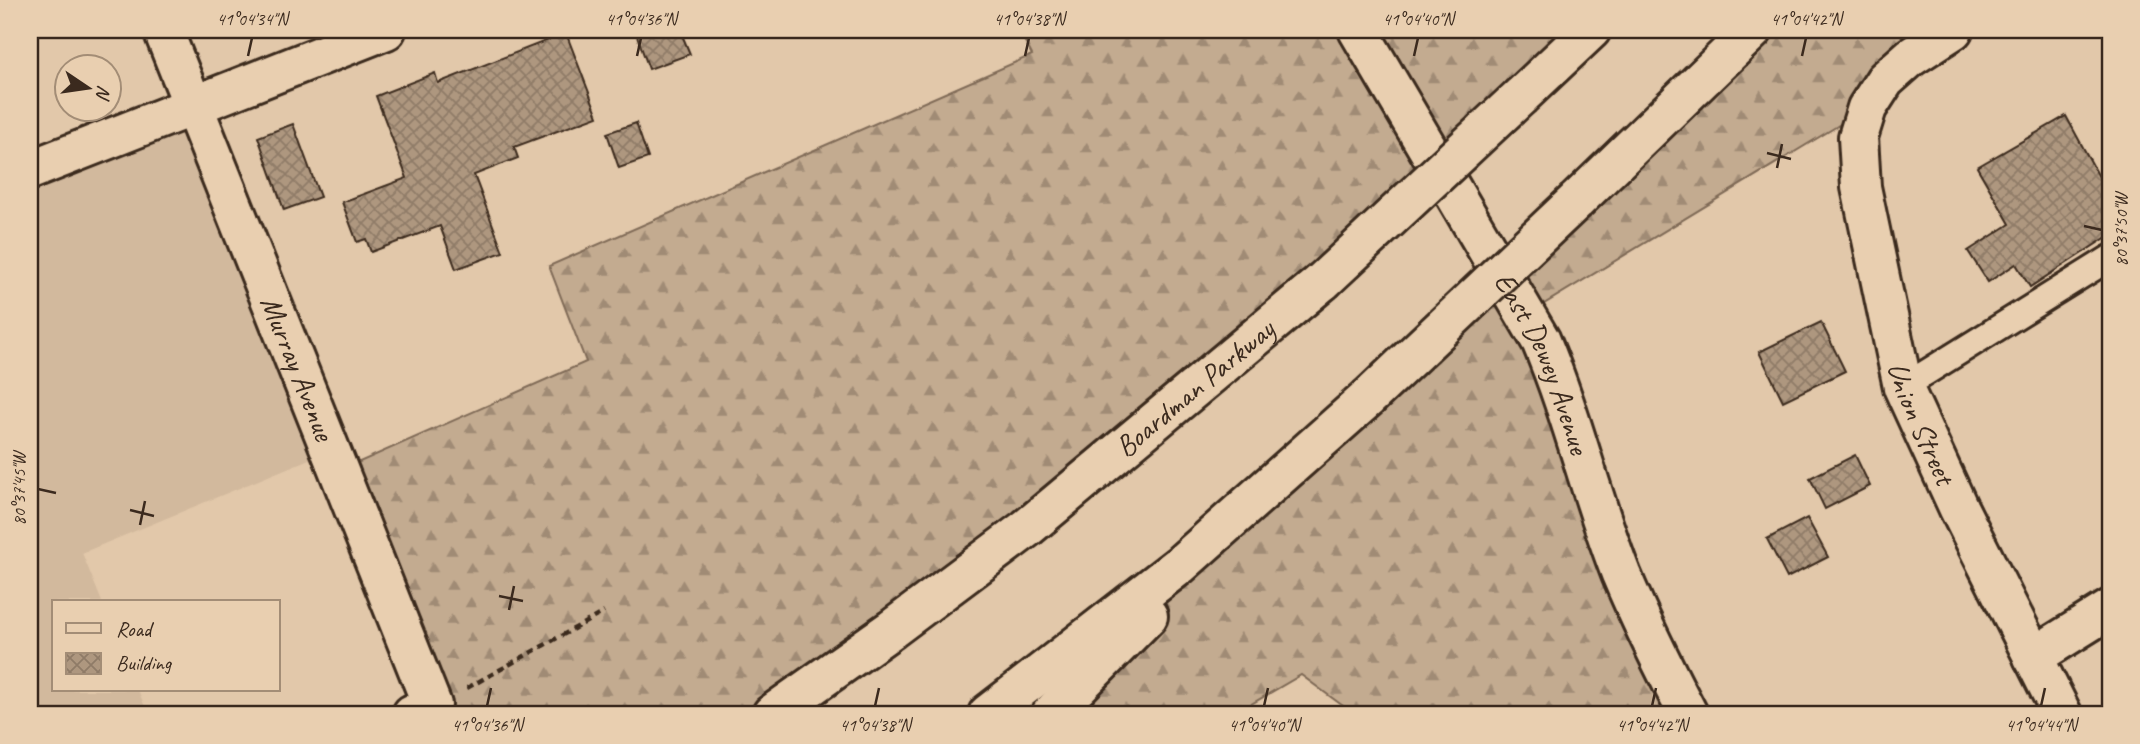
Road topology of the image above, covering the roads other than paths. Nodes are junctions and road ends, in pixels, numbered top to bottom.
1 (163, 30) edge
2 (386, 30) edge
3 (1358, 30) edge
4 (1591, 30) edge
5 (1753, 30) edge
6 (1953, 30) edge
7 (193, 106) junction
8 (30, 170) edge
9 (2110, 258) edge
10 (1903, 387) junction
11 (1309, 454) junction
12 (2110, 609) edge
13 (2034, 657) junction
14 (422, 710) edge
15 (772, 714) edge
16 (988, 714) edge
17 (1051, 714) edge
18 (1688, 714) edge
19 (2062, 714) edge

1 - 7 main road, Murray Avenue
2 - 7 main road
3 - 18 main road, East Dewey Avenue
4 - 15 main road, Boardman Parkway, bridge
5 - 11 main road, bridge
6 - 10 main road, Union Street
7 - 8 main road
7 - 14 main road, Murray Avenue
9 - 10 lane
10 - 13 main road, Union Street
11 - 16 main road
11 - 17 main road
12 - 13 main road
13 - 19 main road, Union Street

